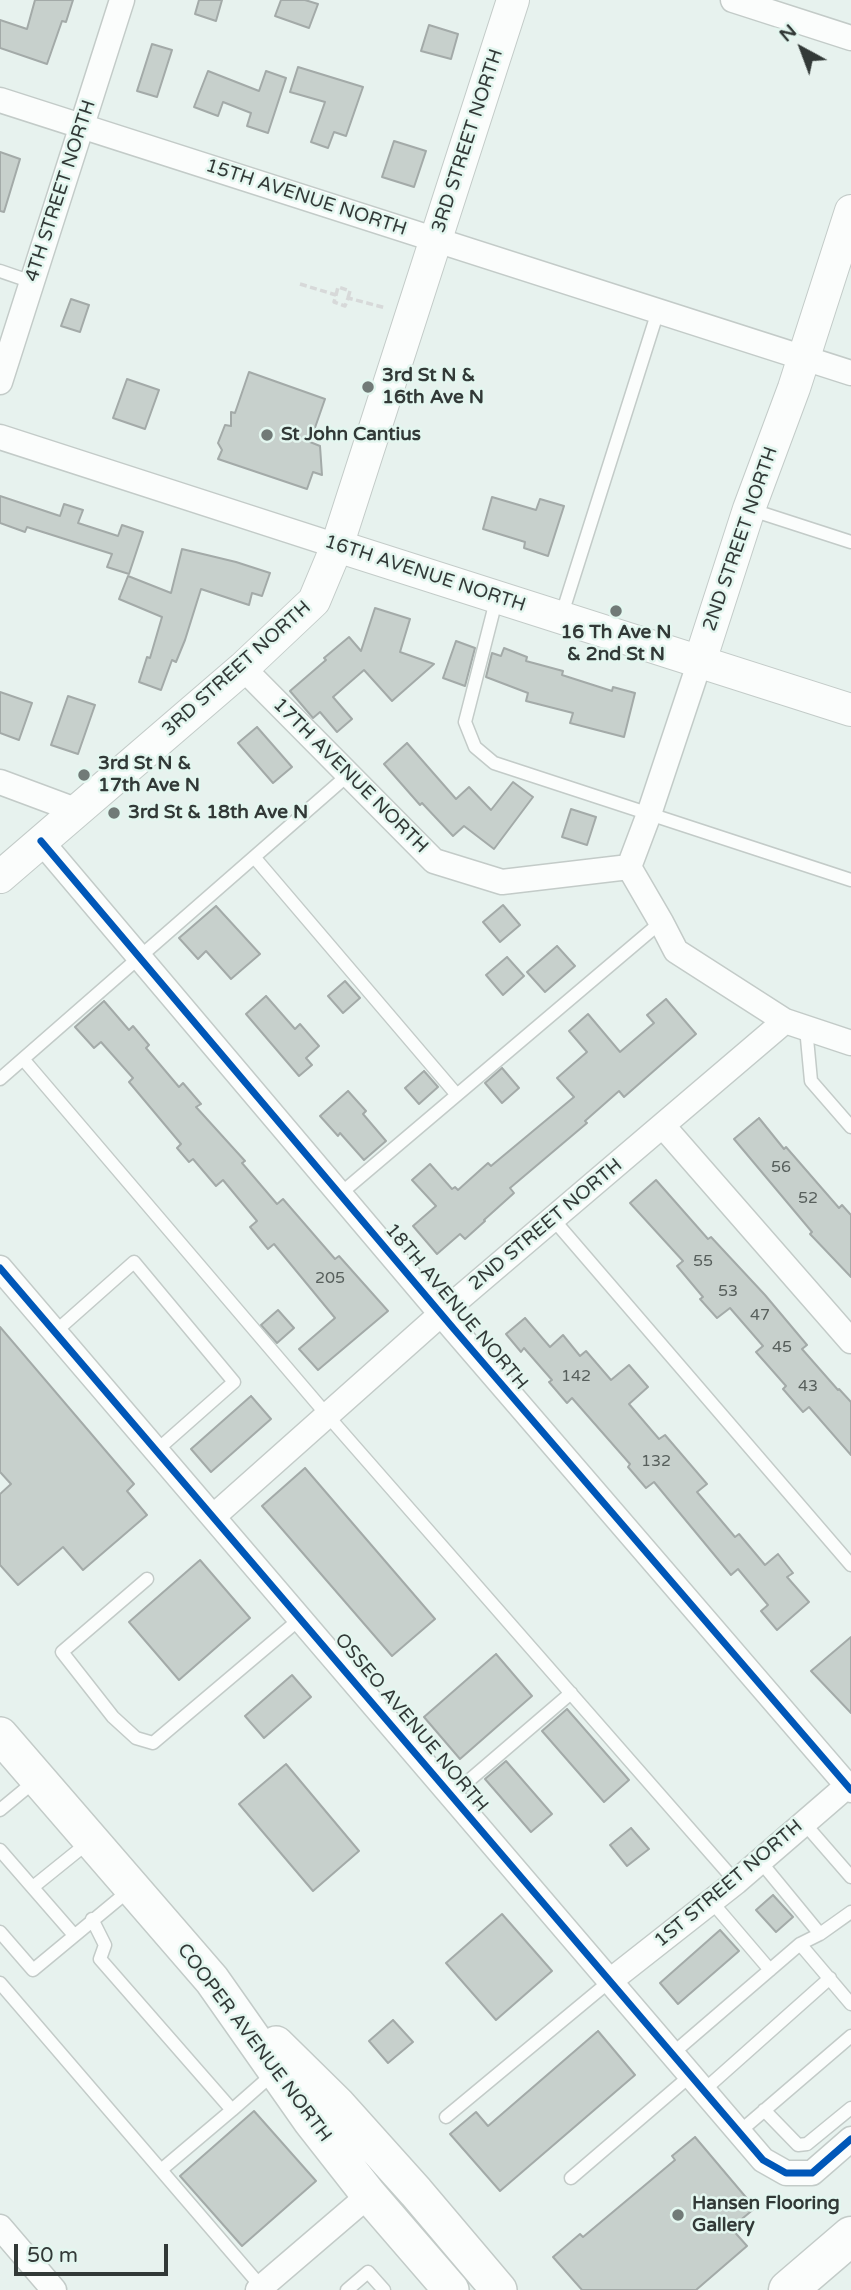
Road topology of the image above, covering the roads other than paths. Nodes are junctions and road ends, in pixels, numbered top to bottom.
1 (122, 0) edge
2 (513, 0) edge
3 (733, 0) edge
4 (851, 38) edge
5 (0, 100) edge
6 (81, 126) junction
7 (851, 212) edge
8 (436, 240) junction
9 (0, 271) edge
10 (32, 282) junction
11 (658, 311) junction
12 (804, 358) junction
13 (851, 373) edge
14 (0, 382) edge
15 (0, 437) edge
16 (749, 509) junction
17 (851, 542) edge
18 (337, 546) junction
19 (497, 597) junction
20 (561, 617) junction
21 (700, 661) junction
22 (243, 668) junction
23 (851, 710) edge
24 (348, 775) junction
25 (0, 782) edge
26 (78, 811) junction
27 (649, 814) junction
28 (41, 841) junction
29 (254, 857) junction
30 (629, 867) junction
31 (0, 877) edge
32 (851, 880) edge
33 (662, 922) junction
34 (139, 957) junction
35 (795, 1025) junction
36 (851, 1044) edge
37 (23, 1059) junction
38 (0, 1079) edge
39 (457, 1095) junction
40 (663, 1126) junction
41 (851, 1127) edge
42 (340, 1194) junction
43 (553, 1219) junction
44 (0, 1268) edge
45 (441, 1314) junction
46 (55, 1332) junction
47 (851, 1341) edge
48 (327, 1415) junction
49 (157, 1450) junction
50 (214, 1516) junction
51 (851, 1565) edge
52 (147, 1579) dead end
53 (301, 1618) junction
54 (571, 1693) junction
55 (0, 1735) edge
56 (38, 1779) junction
57 (849, 1788) edge
58 (452, 1795) junction
59 (0, 1810) edge
60 (804, 1823) junction
61 (91, 1840) junction
62 (0, 1850) edge
63 (760, 1861) junction
64 (851, 1877) edge
65 (736, 1882) junction
66 (33, 1887) junction
67 (132, 1888) junction
68 (711, 1901) junction
69 (851, 1912) edge
70 (92, 1919) junction
71 (0, 1932) edge
72 (820, 1934) junction
73 (74, 1935) junction
74 (800, 1944) junction
75 (770, 1970) junction
76 (830, 1978) junction
77 (212, 1980) junction
78 (610, 1981) junction
79 (0, 1983) edge
80 (851, 2004) edge
81 (851, 2036) edge
82 (672, 2054) junction
83 (276, 2071) junction
84 (697, 2084) junction
85 (851, 2108) edge
86 (232, 2110) junction
87 (764, 2110) junction
88 (446, 2117) dead end
89 (738, 2133) junction
90 (851, 2139) edge
91 (161, 2170) junction
92 (571, 2178) dead end
93 (369, 2195) junction
94 (0, 2227) edge
95 (851, 2236) edge
96 (261, 2289) edge
97 (54, 2290) edge
98 (347, 2290) edge
99 (384, 2290) edge
100 (451, 2290) edge
101 (499, 2290) edge
102 (788, 2290) edge

1 - 6 street, 4TH STREET NORTH
2 - 8 street, 3RD STREET NORTH
3 - 4 street
5 - 6 street, 15TH AVENUE NORTH
6 - 8 street, 15TH AVENUE NORTH
6 - 10 street, 4TH STREET NORTH
7 - 12 street, 2ND STREET NORTH
8 - 11 street, 15TH AVENUE NORTH
8 - 18 street, 3RD STREET NORTH
9 - 10 lane
10 - 14 street, 4TH STREET NORTH
11 - 12 street, 15TH AVENUE NORTH
11 - 20 lane
12 - 13 street, 15TH AVENUE NORTH
12 - 16 street, 2ND STREET NORTH
15 - 18 street, 16TH AVENUE NORTH
16 - 17 lane
16 - 21 street, 2ND STREET NORTH
18 - 19 street, 16TH AVENUE NORTH
18 - 22 street, 3RD STREET NORTH
19 - 20 street, 16TH AVENUE NORTH
19 - 27 lane
20 - 21 street, 16TH AVENUE NORTH
21 - 23 street, 16TH AVENUE NORTH
21 - 27 street, 2ND STREET NORTH
22 - 24 street, 17TH AVENUE NORTH
22 - 26 street, 3RD STREET NORTH
24 - 29 lane
24 - 30 street, 17TH AVENUE NORTH
25 - 26 street
26 - 28 street, 3RD STREET NORTH
27 - 30 street, 2ND STREET NORTH
27 - 32 lane
28 - 31 street, 3RD STREET NORTH
28 - 34 street, 18TH AVENUE NORTH
29 - 34 lane
29 - 39 lane
30 - 33 street
33 - 35 street
33 - 39 lane
34 - 37 lane
34 - 42 street, 18TH AVENUE NORTH
35 - 36 street
35 - 40 street, 2ND STREET NORTH
35 - 41 lane
37 - 38 lane
37 - 48 lane
39 - 42 lane
40 - 43 street, 2ND STREET NORTH
40 - 47 street
42 - 45 street, 18TH AVENUE NORTH
43 - 45 street, 2ND STREET NORTH
43 - 51 lane
44 - 46 street, OSSEO AVENUE NORTH
45 - 48 street, 2ND STREET NORTH
45 - 57 street, 18TH AVENUE NORTH
46 - 49 street, OSSEO AVENUE NORTH
46 - 49 lane
48 - 50 street, 2ND STREET NORTH
48 - 54 lane
49 - 50 street, OSSEO AVENUE NORTH
50 - 53 street, OSSEO AVENUE NORTH
52 - 53 lane
53 - 58 street, OSSEO AVENUE NORTH
54 - 58 lane
54 - 65 lane
55 - 56 main road, COOPER AVENUE NORTH
56 - 59 lane
56 - 61 main road, COOPER AVENUE NORTH
57 - 60 street, 1ST STREET NORTH
58 - 78 street, OSSEO AVENUE NORTH
60 - 63 street, 1ST STREET NORTH
60 - 64 lane
61 - 66 lane
61 - 67 main road, COOPER AVENUE NORTH
62 - 66 lane
63 - 65 street, 1ST STREET NORTH
63 - 72 lane
65 - 68 street, 1ST STREET NORTH
66 - 73 lane
67 - 70 lane
67 - 77 main road, COOPER AVENUE NORTH
68 - 75 lane
68 - 78 street, 1ST STREET NORTH
69 - 72 lane
70 - 73 lane
70 - 86 lane
71 - 73 lane
72 - 74 lane
74 - 75 lane
74 - 76 lane
75 - 82 lane
76 - 80 lane
76 - 84 lane
77 - 83 main road, COOPER AVENUE NORTH
77 - 101 main road
78 - 82 street, OSSEO AVENUE NORTH
78 - 88 lane
79 - 91 lane
81 - 87 lane
82 - 84 street, OSSEO AVENUE NORTH
83 - 86 lane
83 - 93 main road, COOPER AVENUE NORTH
84 - 89 street, OSSEO AVENUE NORTH
84 - 92 lane
85 - 87 lane
86 - 91 lane
87 - 89 lane
89 - 90 street, OSSEO AVENUE NORTH
91 - 96 lane
93 - 96 street
93 - 100 main road, COOPER AVENUE NORTH
94 - 97 street
95 - 102 highway
98 - 99 lane

